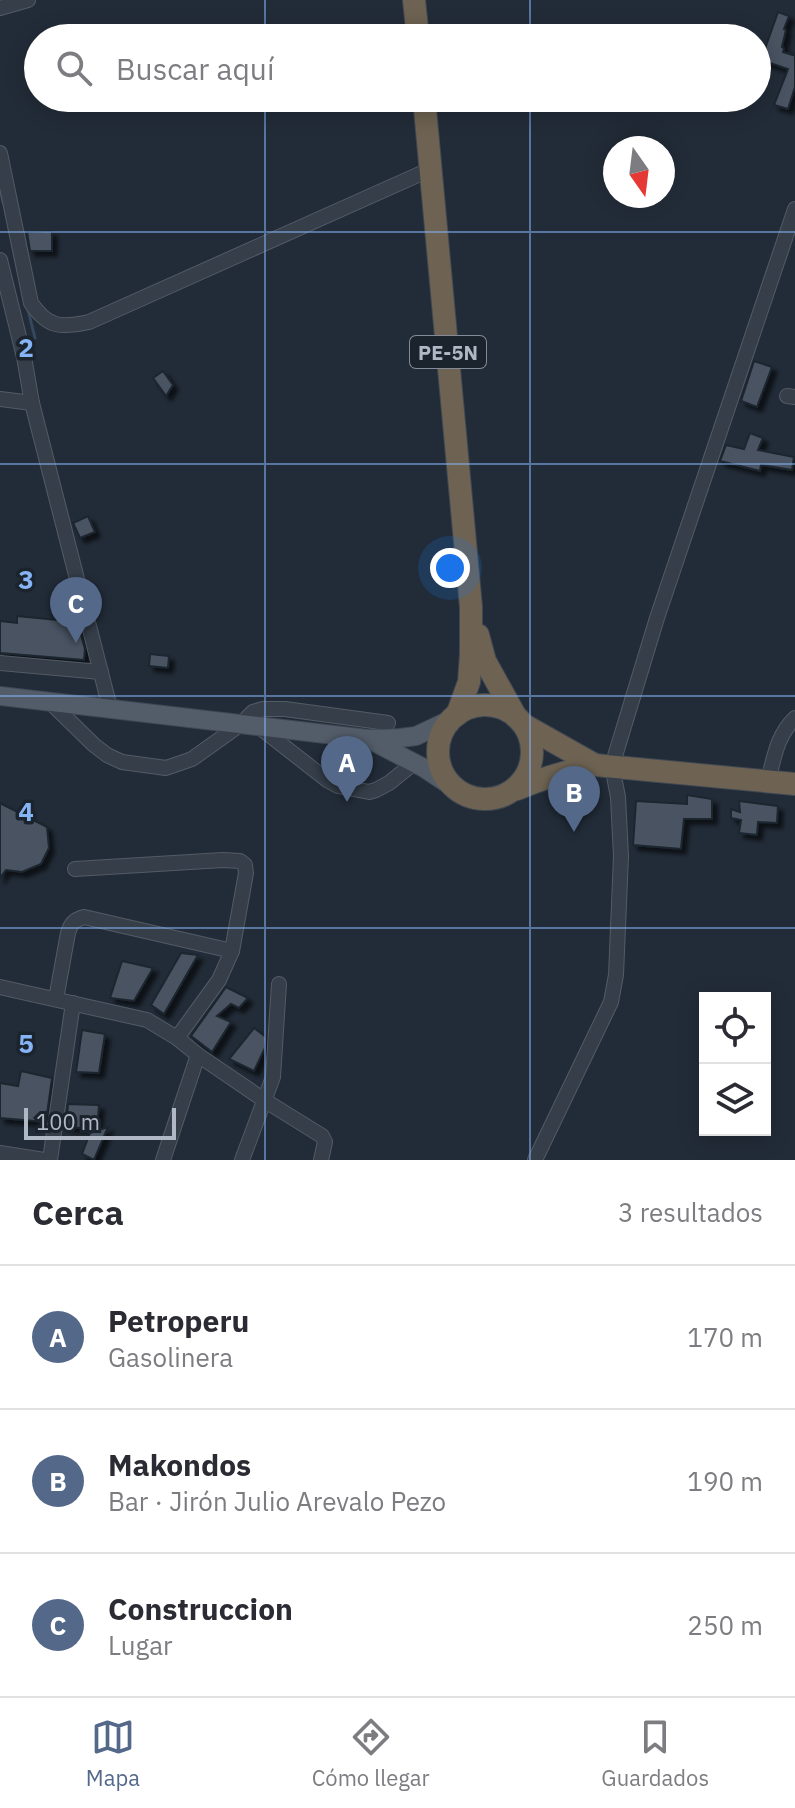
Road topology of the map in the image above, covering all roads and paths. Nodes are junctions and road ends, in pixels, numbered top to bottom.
1 (28, 0) edge
2 (414, 0) edge
3 (0, 8) edge
4 (417, 24) edge
5 (425, 112) edge
6 (0, 153) edge
7 (431, 169) junction
8 (795, 209) edge
9 (0, 260) edge
10 (0, 399) edge
11 (32, 403) junction
12 (471, 607) junction
13 (0, 663) edge
14 (101, 672) junction
15 (0, 696) edge
16 (49, 701) junction
17 (110, 708) junction
18 (454, 717) junction
19 (795, 718) edge
20 (520, 721) junction
21 (388, 723) dead end
22 (250, 725) junction
23 (368, 739) junction
24 (415, 762) junction
25 (604, 766) junction
26 (768, 781) junction
27 (795, 784) edge
28 (460, 792) junction
29 (506, 794) junction
30 (75, 869) dead end
31 (232, 951) junction
32 (279, 984) dead end
33 (0, 987) edge
34 (56, 999) junction
35 (73, 1003) junction
36 (177, 1038) junction
37 (198, 1055) junction
38 (264, 1100) junction
39 (0, 1153) edge
40 (47, 1160) edge
41 (163, 1160) edge
42 (242, 1160) edge
43 (321, 1160) edge
44 (535, 1160) edge

1 - 3 street
2 - 4 highway
5 - 7 highway, PE-5N
6 - 7 street
7 - 12 highway, PE-5N
8 - 25 street
9 - 11 street
10 - 11 street
11 - 14 street
12 - 18 highway, PE-5N
12 - 20 highway, PE-5N
13 - 14 street
14 - 17 street
15 - 16 main road
16 - 17 main road
16 - 22 street
17 - 22 main road
18 - 20 highway
18 - 23 main road
18 - 28 highway
19 - 26 street
20 - 25 highway
20 - 29 highway
21 - 22 street
22 - 23 main road
22 - 24 street
23 - 24 main road
24 - 28 main road
25 - 26 highway
25 - 29 highway
25 - 44 street
26 - 27 highway
28 - 29 highway
30 - 31 street
31 - 34 street
31 - 36 street
32 - 38 street
33 - 34 street
34 - 35 street
35 - 36 street
35 - 40 street
36 - 37 street
37 - 38 street
37 - 41 street
38 - 42 street
38 - 43 street
39 - 40 street

